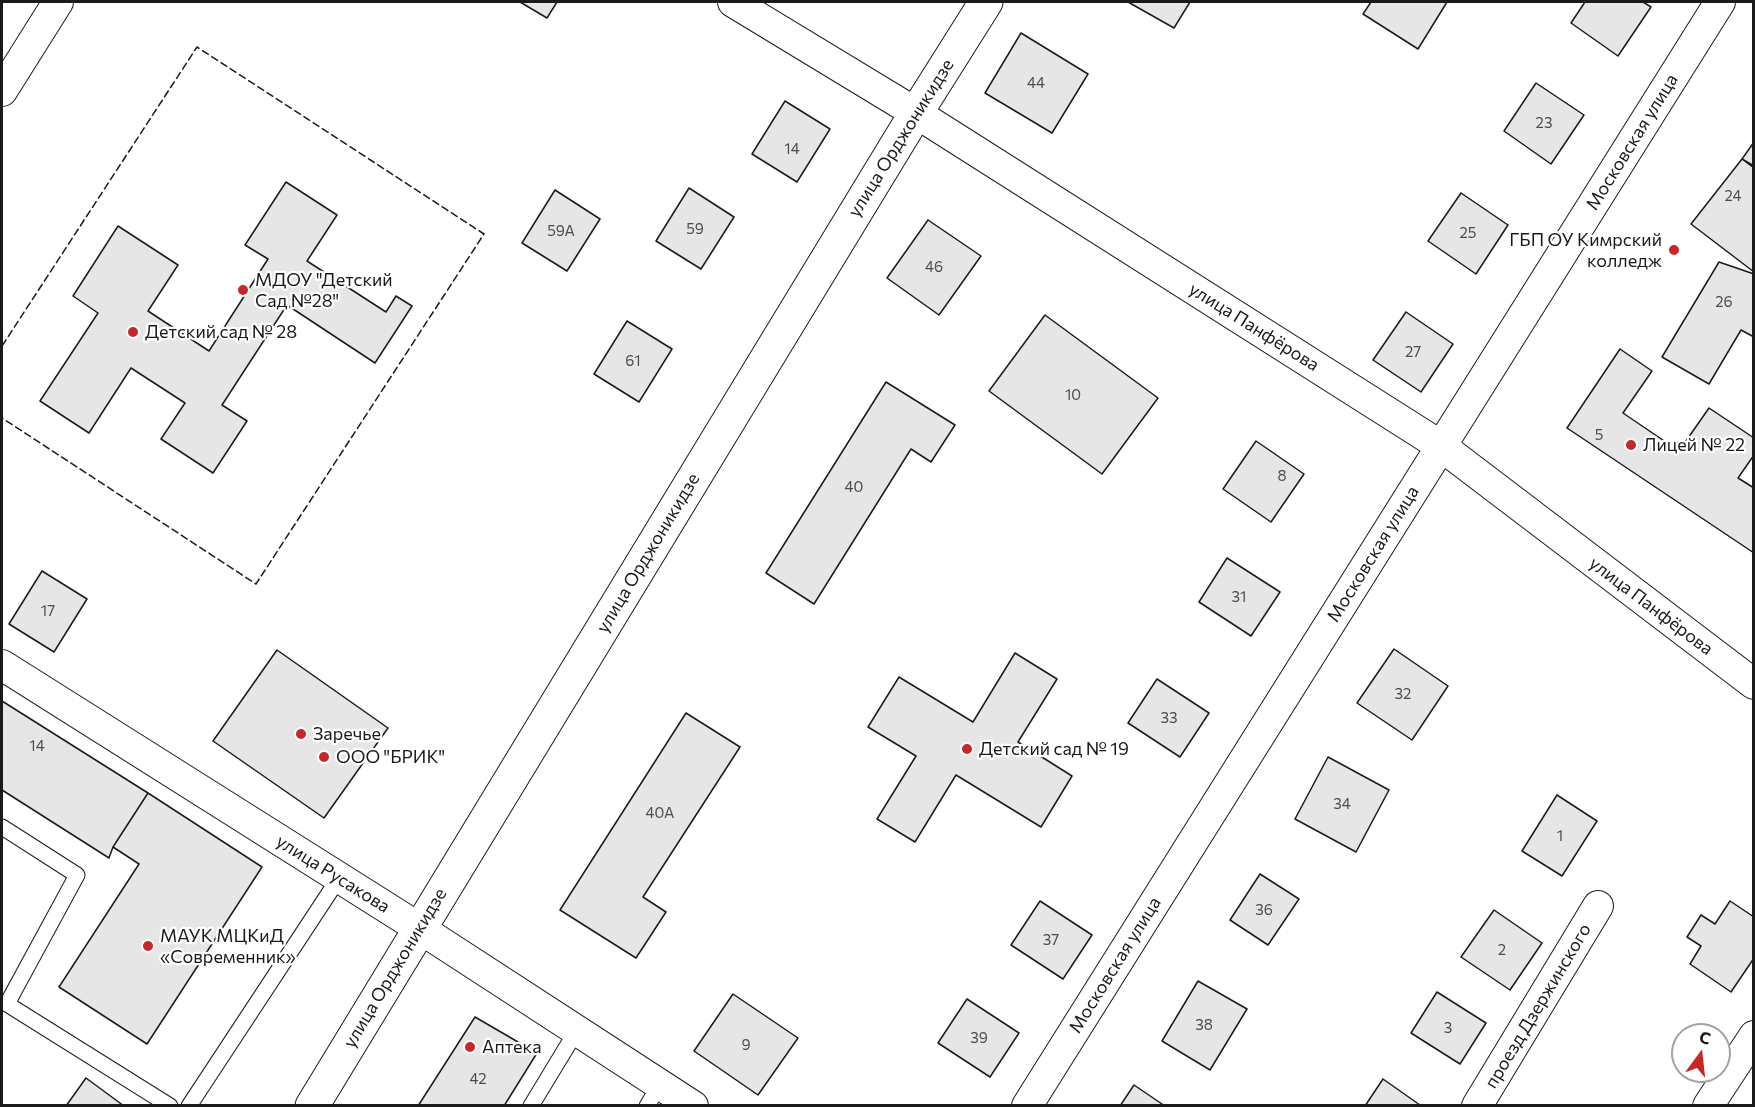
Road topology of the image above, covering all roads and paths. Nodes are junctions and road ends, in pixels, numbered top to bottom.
1 (58, 2) edge
2 (733, 2) edge
3 (986, 2) edge
4 (1720, 2) edge
5 (2, 91) edge
6 (916, 113) junction
7 (1441, 446) junction
8 (2, 665) edge
9 (1754, 684) edge
10 (2, 827) edge
11 (339, 878) junction
12 (1599, 906) dead end
13 (419, 928) junction
14 (577, 1030) junction
15 (1754, 1036) edge
16 (654, 1095) edge
17 (170, 1106) edge
18 (189, 1106) edge
19 (312, 1106) edge
20 (531, 1106) edge
21 (693, 1106) edge
22 (1027, 1106) edge
23 (1476, 1106) edge
24 (1708, 1106) edge

1 - 5 street
2 - 6 street, улица Панфёрова
3 - 6 main road, улица Орджоникидзе
4 - 7 street, Московская улица
6 - 7 street, улица Панфёрова
6 - 13 main road, улица Орджоникидзе
7 - 9 street, улица Панфёрова
7 - 22 street, Московская улица
8 - 11 street, улица Русакова
10 - 17 lane
11 - 13 street, улица Русакова
11 - 18 lane
12 - 23 street, проезд Дзержинского
13 - 14 street, улица Русакова
13 - 19 main road, улица Орджоникидзе
14 - 16 street, улица Русакова
14 - 20 lane
15 - 24 street
16 - 21 street, улица Русакова

